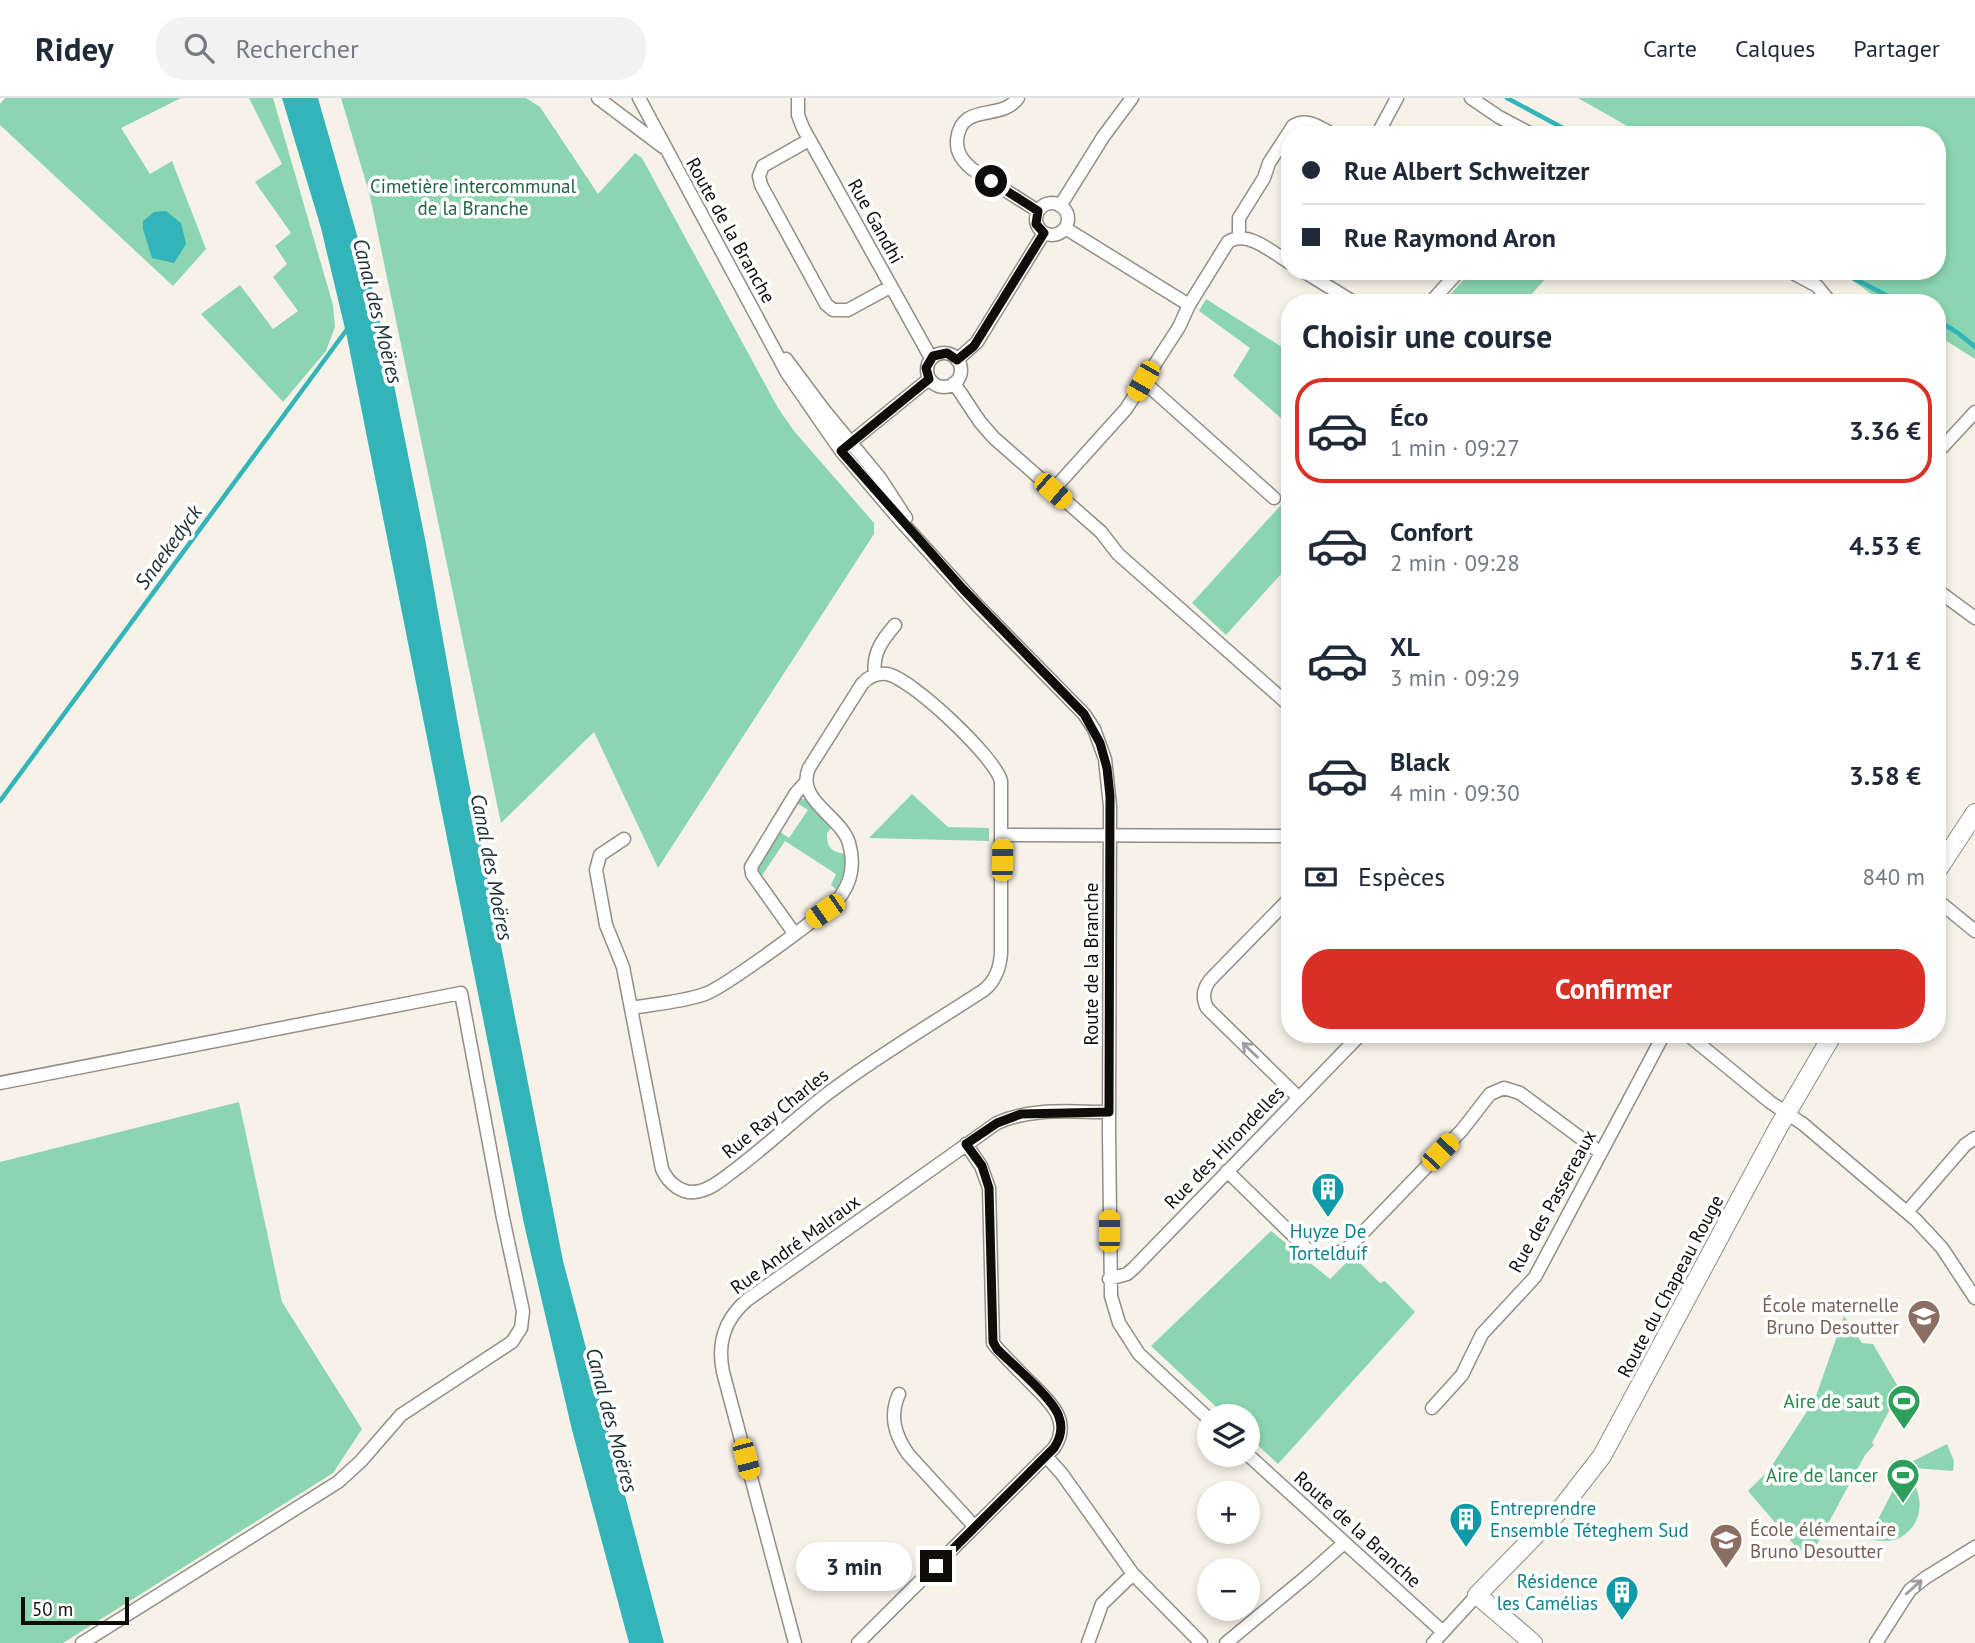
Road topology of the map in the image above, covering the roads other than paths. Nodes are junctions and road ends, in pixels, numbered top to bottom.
1 (598, 98) edge
2 (639, 98) edge
3 (798, 98) edge
4 (1018, 98) edge
5 (1132, 98) edge
6 (1396, 98) edge
7 (1471, 98) edge
8 (1293, 126) edge
9 (1316, 126) edge
10 (1382, 126) edge
11 (1516, 126) edge
12 (809, 139) junction
13 (1281, 144) edge
14 (665, 150) junction
15 (1060, 206) junction
16 (1038, 211) junction
17 (1065, 228) junction
18 (1044, 233) junction
19 (1239, 237) junction
20 (1281, 258) edge
21 (1318, 280) edge
22 (1451, 280) edge
23 (1806, 280) edge
24 (890, 287) junction
25 (1340, 294) edge
26 (1438, 294) edge
27 (1824, 294) edge
28 (1189, 305) junction
29 (931, 358) junction
30 (957, 360) junction
31 (929, 379) junction
32 (1143, 381) junction
33 (954, 383) junction
34 (1975, 412) edge
35 (1946, 443) edge
36 (846, 447) junction
37 (1053, 491) junction
38 (1274, 498) dead end
39 (1946, 597) edge
40 (1975, 618) edge
41 (895, 625) dead end
42 (875, 675) junction
43 (1281, 692) edge
44 (806, 782) junction
45 (1975, 813) edge
46 (1003, 835) junction
47 (1110, 836) junction
48 (1281, 836) edge
49 (624, 839) dead end
50 (1946, 857) edge
51 (1281, 907) edge
52 (1946, 907) edge
53 (1975, 931) edge
54 (794, 933) junction
55 (631, 1008) junction
56 (1352, 1043) edge
57 (1659, 1043) edge
58 (1698, 1043) edge
59 (1828, 1043) edge
60 (0, 1083) edge
61 (1299, 1098) junction
62 (1109, 1112) junction
63 (1787, 1113) junction
64 (1975, 1138) edge
65 (966, 1144) junction
66 (1601, 1153) junction
67 (1227, 1171) junction
68 (1907, 1212) junction
69 (1109, 1279) junction
70 (1975, 1298) edge
71 (899, 1394) dead end
72 (1197, 1408) edge
73 (1432, 1408) dead end
74 (1046, 1456) junction
75 (1260, 1466) edge
76 (975, 1527) junction
77 (1344, 1543) junction
78 (1975, 1547) edge
79 (1133, 1574) junction
80 (1477, 1595) junction
81 (1443, 1632) junction
82 (82, 1643) edge
83 (795, 1643) edge
84 (858, 1643) edge
85 (1088, 1643) edge
86 (1201, 1643) edge
87 (1226, 1643) edge
88 (1433, 1643) edge
89 (1533, 1643) edge
90 (1876, 1643) edge

1 - 14 street, Route de la Branche
2 - 14 street, Route de la Branche
3 - 12 street, Rue Gandhi
4 - 16 street
5 - 15 street
6 - 10 street
7 - 11 street
8 - 9 street
12 - 24 street, Rue Gandhi
12 - 24 street
13 - 19 street
14 - 36 street, Route de la Branche
15 - 16 street
15 - 17 street
16 - 18 street
17 - 18 street
17 - 28 street
18 - 30 street
19 - 20 street
19 - 28 street
21 - 25 street
22 - 26 street
23 - 27 street
24 - 29 street, Rue Gandhi
28 - 32 street
29 - 30 street
29 - 31 street
30 - 33 street
31 - 33 street
31 - 36 street
32 - 37 street
32 - 38 street
33 - 37 street
34 - 35 street
36 - 47 street, Route de la Branche
37 - 43 street
39 - 40 street
41 - 42 street
42 - 44 street
42 - 46 street, Rue Ray Charles
44 - 54 street
44 - 54 street
45 - 50 street
46 - 47 street
46 - 55 street, Rue Ray Charles
47 - 48 street
47 - 62 street, Route de la Branche
49 - 55 street, Rue Ray Charles
61 -> 51 street
52 - 53 street
54 - 55 street
56 - 61 street, Rue des Hirondelles
57 - 66 street, Rue des Passereaux
58 - 63 street
59 - 63 street, Route du Chapeau Rouge
60 - 82 street
61 - 67 street, Rue des Hirondelles
62 - 65 street, Rue André Malraux
62 - 69 street, Route de la Branche
63 - 68 street
63 - 80 street, Route du Chapeau Rouge
64 - 68 street
65 - 74 street
65 - 83 street, Rue André Malraux
66 - 67 street
66 - 73 street, Rue des Passereaux
67 - 69 street, Rue des Hirondelles
68 - 70 street
69 - 72 street, Route de la Branche
71 - 76 street
74 - 76 street
74 - 79 street
75 - 77 street, Route de la Branche
76 - 84 street
77 - 81 street, Route de la Branche
77 - 87 street
90 -> 78 street
79 - 85 street
79 - 86 street
80 - 81 street
80 - 89 street
81 - 88 street

